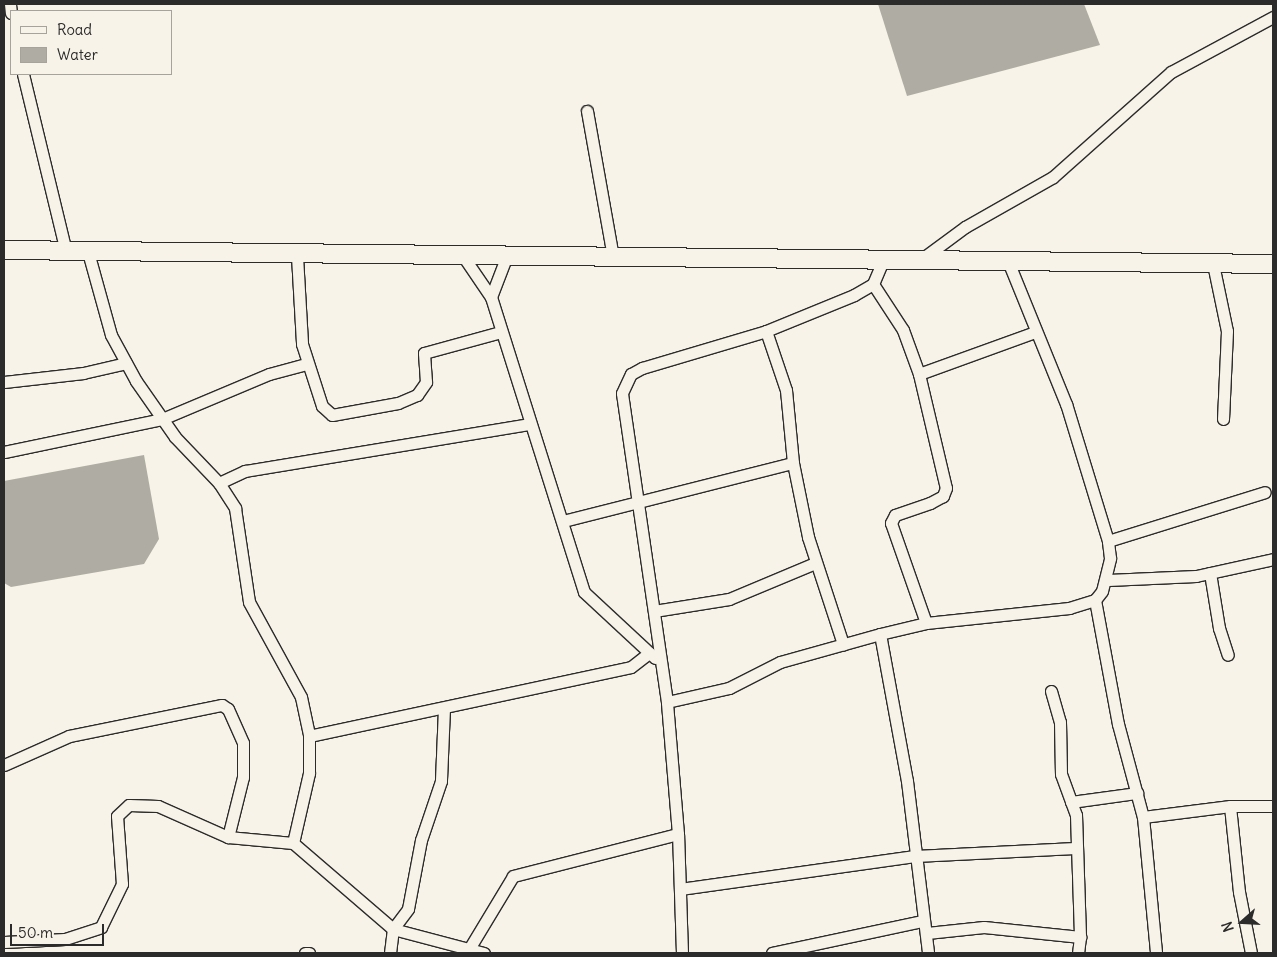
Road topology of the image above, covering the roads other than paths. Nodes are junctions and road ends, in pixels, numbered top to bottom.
1 (1273, 18) edge
2 (24, 75) edge
3 (587, 111) dead end
4 (4, 250) edge
5 (66, 252) junction
6 (88, 252) junction
7 (297, 256) junction
8 (463, 256) junction
9 (613, 257) junction
10 (506, 258) junction
11 (883, 260) junction
12 (919, 260) junction
13 (1008, 261) junction
14 (1213, 264) junction
15 (1273, 264) edge
16 (873, 284) junction
17 (491, 297) junction
18 (766, 331) junction
19 (501, 332) junction
20 (1035, 332) junction
21 (126, 363) junction
22 (307, 364) junction
23 (919, 374) junction
24 (4, 382) edge
25 (162, 419) junction
26 (1223, 419) dead end
27 (529, 424) junction
28 (4, 452) edge
29 (792, 463) junction
30 (219, 482) junction
31 (1266, 492) dead end
32 (637, 504) junction
33 (563, 521) junction
34 (1108, 541) junction
35 (1273, 559) edge
36 (815, 563) junction
37 (1210, 573) junction
38 (1108, 580) junction
39 (1095, 600) junction
40 (654, 611) junction
41 (926, 623) junction
42 (880, 634) junction
43 (843, 644) junction
44 (649, 653) junction
45 (1228, 655) dead end
46 (661, 663) junction
47 (1051, 691) dead end
48 (667, 702) junction
49 (444, 708) junction
50 (309, 736) junction
51 (4, 765) edge
52 (1137, 793) junction
53 (1071, 802) junction
54 (1230, 806) junction
55 (1273, 806) edge
56 (1143, 817) junction
57 (678, 834) junction
58 (228, 837) junction
59 (293, 843) junction
60 (1075, 848) junction
61 (915, 856) junction
62 (680, 889) junction
63 (923, 922) junction
64 (393, 929) junction
65 (927, 933) junction
66 (1080, 937) junction
67 (4, 942) edge
68 (469, 949) junction
69 (305, 953) edge
70 (309, 953) edge
71 (390, 953) edge
72 (484, 953) edge
73 (682, 953) edge
74 (772, 953) edge
75 (928, 953) edge
76 (1078, 953) edge
77 (1156, 953) edge
78 (1251, 953) edge

1 - 12 street
2 - 5 street
3 - 9 street
4 - 5 main road
5 - 6 main road
6 - 7 main road
6 - 21 street
7 - 8 main road
7 - 22 street
8 - 10 main road
8 - 17 street
9 - 10 main road
9 - 11 main road
10 - 17 street
11 - 12 main road
11 - 16 street
12 - 13 main road
13 - 14 main road
13 - 20 street
14 - 15 main road
14 - 26 street
16 - 18 street
16 - 23 street
17 - 19 street
18 - 29 street
18 - 32 street
19 - 22 street
19 - 27 street
20 - 23 street
20 - 34 street
21 - 24 street
21 - 25 street
22 - 25 street
23 - 41 street
25 - 28 street
25 - 30 street
27 - 30 street
27 - 33 street
29 - 32 street
29 - 36 street
30 - 50 street
31 - 34 street
32 - 33 street
32 - 40 street
33 - 44 street
34 - 38 street
35 - 37 street
36 - 40 street
36 - 43 street
37 - 38 street
37 - 45 street
38 - 39 street
39 - 41 street
39 - 52 street
40 - 46 street
41 - 42 street
42 - 43 street
42 - 61 street
43 - 48 street
44 - 46 street
44 - 49 street
46 - 48 street
47 - 53 street
48 - 57 street
49 - 50 street
49 - 64 street
50 - 59 street
51 - 58 street
52 - 53 street
52 - 56 street
53 - 60 street
54 - 55 street
54 - 56 street
54 - 78 street
56 - 77 street
57 - 62 street
57 - 68 street
58 - 59 street
58 - 67 street
59 - 64 street
60 - 61 street
60 - 66 street
61 - 62 street
61 - 63 street
62 - 73 street
63 - 65 street
63 - 74 street
64 - 68 street
64 - 71 street
65 - 66 street
65 - 75 street
66 - 76 street
68 - 72 street
69 - 70 street

